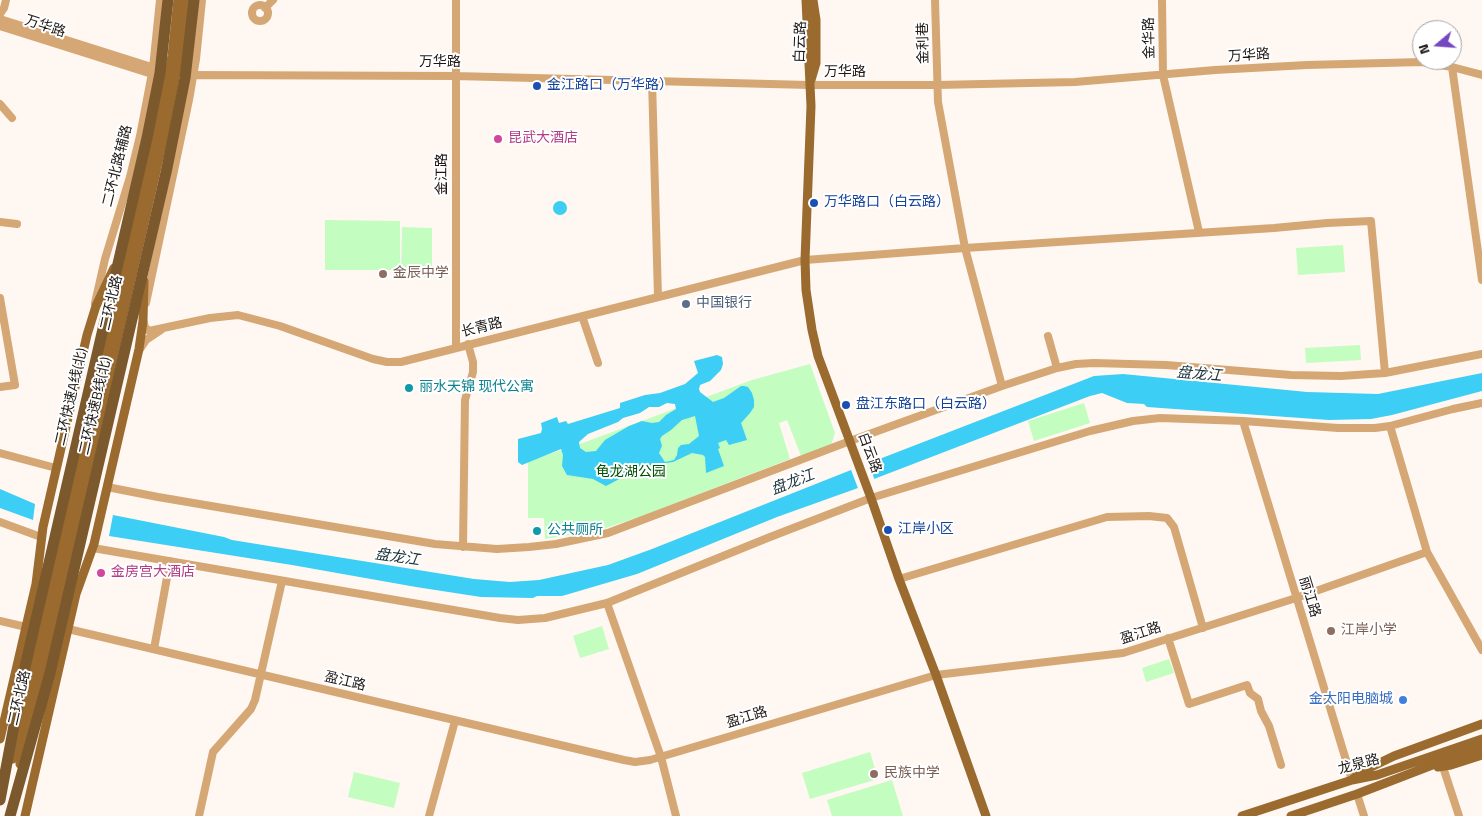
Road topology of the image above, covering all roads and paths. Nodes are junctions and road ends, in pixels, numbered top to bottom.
1 (6, 0) edge
2 (160, 0) edge
3 (168, 0) edge
4 (178, 0) edge
5 (185, 0) edge
6 (194, 0) edge
7 (202, 0) edge
8 (273, 0) edge
9 (456, 0) edge
10 (806, 0) edge
11 (813, 0) edge
12 (935, 0) edge
13 (1162, 0) edge
14 (265, 8) dead end
15 (0, 14) edge
16 (0, 19) edge
17 (0, 26) edge
18 (1412, 62) edge
19 (1452, 70) edge
20 (1462, 70) edge
21 (152, 71) junction
22 (171, 75) junction
23 (193, 75) junction
24 (1163, 75) junction
25 (1482, 75) edge
26 (455, 76) junction
27 (652, 80) junction
28 (809, 85) junction
29 (937, 85) junction
30 (0, 104) edge
31 (12, 118) dead end
32 (148, 193) junction
33 (0, 222) edge
34 (17, 224) dead end
35 (1199, 232) junction
36 (966, 248) junction
37 (134, 254) junction
38 (805, 260) junction
39 (1482, 280) edge
40 (658, 297) junction
41 (0, 298) edge
42 (582, 316) junction
43 (143, 321) junction
44 (167, 327) junction
45 (87, 335) junction
46 (1048, 336) dead end
47 (468, 344) junction
48 (456, 347) junction
49 (139, 349) junction
50 (1482, 354) edge
51 (598, 362) dead end
52 (1057, 368) junction
53 (1385, 373) junction
54 (1002, 386) junction
55 (0, 387) edge
56 (1482, 404) edge
57 (1243, 421) junction
58 (1390, 426) junction
59 (850, 441) junction
60 (0, 453) edge
61 (59, 468) junction
62 (105, 481) junction
63 (871, 498) junction
64 (0, 522) edge
65 (41, 537) junction
66 (463, 547) junction
67 (93, 548) junction
68 (1427, 552) junction
69 (170, 561) junction
70 (899, 580) junction
71 (282, 581) junction
72 (36, 584) junction
73 (76, 594) junction
74 (1296, 598) junction
75 (607, 603) junction
76 (0, 621) edge
77 (26, 627) junction
78 (1203, 628) junction
79 (68, 629) junction
80 (1168, 638) junction
81 (154, 649) junction
82 (1482, 650) edge
83 (261, 675) junction
84 (936, 676) junction
85 (454, 721) junction
86 (1482, 724) edge
87 (1482, 730) edge
88 (0, 739) edge
89 (1482, 739) edge
90 (1480, 749) edge
91 (661, 757) junction
92 (1281, 765) dead end
93 (1443, 767) junction
94 (1422, 769) junction
95 (1352, 780) junction
96 (1357, 794) junction
97 (0, 800) edge
98 (0, 808) edge
99 (9, 816) edge
100 (24, 816) edge
101 (199, 816) edge
102 (428, 816) edge
103 (676, 816) edge
104 (986, 816) edge
105 (1242, 816) edge
106 (1291, 816) edge
107 (1364, 816) edge
108 (1459, 816) edge

1 - 15 street
2 - 21 street, 二环北路辅路
3 - 32 highway, 二环快速A线(北)
4 - 22 main road, 二环北路
5 - 22 main road, 二环北路
6 - 32 highway, 二环快速B线(北)
7 - 23 street
8 - 14 street
9 - 26 street, 金江路
10 - 28 main road, 白云路
11 - 28 main road, 白云路
12 - 29 street, 金利巷
13 - 24 street, 金华路
16 - 21 street, 万华路
17 - 21 street, 万华路
18 - 24 street, 万华路
19 - 39 street
20 - 25 street, 万华路
21 - 22 street, 万华路
21 - 45 street, 二环北路辅路
22 - 23 street, 万华路
22 - 32 main road, 二环北路
23 - 26 street, 万华路
23 - 43 street
24 - 29 street, 万华路
24 - 35 street, 金华路
26 - 27 street, 万华路
26 - 48 street, 金江路
27 - 28 street, 万华路
27 - 40 street
28 - 29 street, 万华路
28 - 38 main road, 白云路
29 - 36 street, 金利巷
30 - 31 street
32 - 37 main road, 二环北路
32 - 43 main road
32 - 45 main road, 二环北路
32 - 61 highway
32 - 62 highway
32 - 97 highway, 二环快速A线(北)
32 - 99 highway, 二环快速B线(北)
33 - 34 street
35 - 36 street, 长青路
35 - 53 street, 长青路
36 - 38 street, 长青路
36 - 54 street, 金利巷
37 - 98 main road, 二环北路
37 - 99 main road, 二环北路
38 - 40 street, 长青路
38 - 59 main road, 白云路
40 - 42 street, 长青路
41 - 55 street
42 - 47 street, 长青路
42 - 51 street
43 - 44 street
43 - 49 main road
44 - 48 street, 长青路
44 - 49 street
45 - 61 main road, 二环北路
46 - 52 street
47 - 48 street, 长青路
47 - 66 street
49 - 62 main road
50 - 53 street
52 - 53 street
52 - 54 street
54 - 59 street
56 - 58 street
57 - 58 street
57 - 63 street
57 - 74 street, 丽江路
58 - 68 street
59 - 63 main road, 白云路
59 - 66 street
60 - 61 street
61 - 65 main road, 二环北路
61 - 72 highway
62 - 66 street
62 - 67 main road
62 - 73 highway
63 - 70 main road, 白云路
63 - 75 street
64 - 65 street
65 - 72 main road, 二环北路
67 - 69 street
67 - 73 main road
68 - 74 street, 盈江路
68 - 82 street
69 - 71 street
69 - 81 street
70 - 78 street
70 - 84 main road, 白云路
71 - 75 street
71 - 83 street
72 - 77 main road, 二环北路
73 - 79 main road
74 - 78 street, 盈江路
74 - 95 street, 丽江路
75 - 91 street
76 - 77 street
77 - 88 main road, 二环北路
78 - 80 street, 盈江路
79 - 81 street, 盈江路
79 - 100 main road
80 - 84 street, 盈江路
80 - 92 street
81 - 83 street, 盈江路
83 - 85 street, 盈江路
83 - 101 street
84 - 91 street, 盈江路
84 - 104 main road, 白云路
85 - 91 street, 盈江路
85 - 102 street
86 - 95 main road
87 - 95 main road
89 - 95 main road, 龙泉路
90 - 93 main road
90 - 94 main road, 龙泉路
91 - 103 street
93 - 94 main road
93 - 108 street
94 - 96 main road, 龙泉路
95 - 105 main road, 龙泉路
96 - 106 main road, 龙泉路
96 - 107 street

